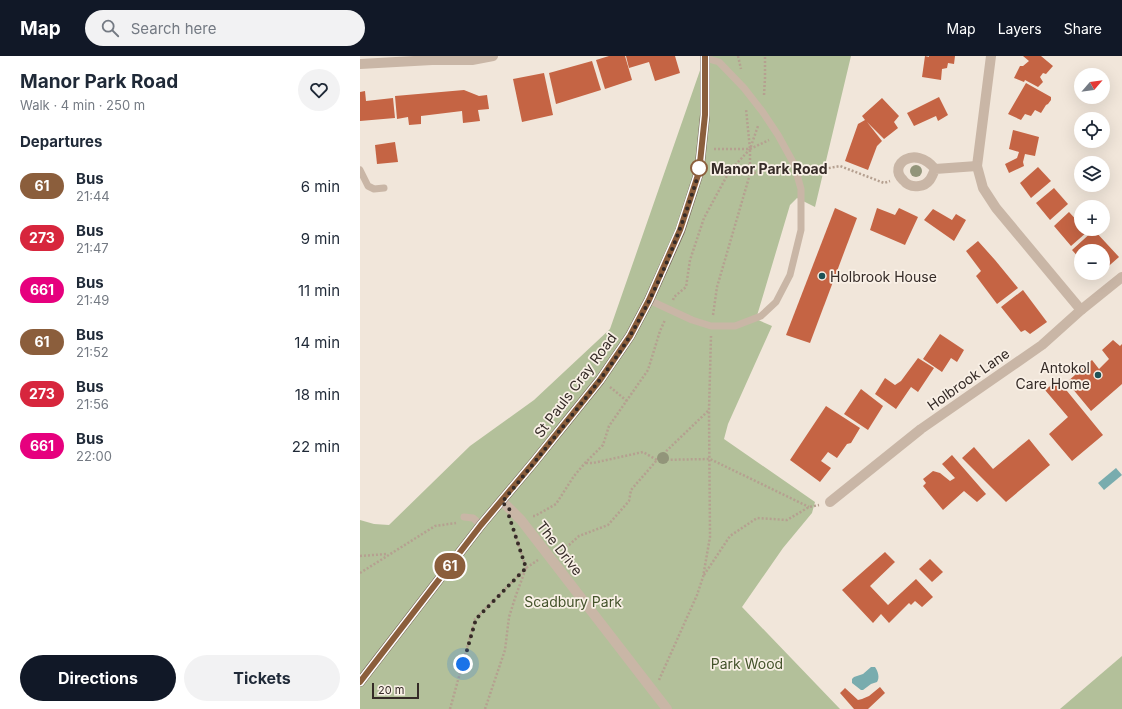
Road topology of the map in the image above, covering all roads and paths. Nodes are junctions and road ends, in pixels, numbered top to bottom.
1 (493, 56) edge
2 (738, 56) edge
3 (990, 56) edge
4 (706, 57) edge
5 (432, 58) edge
6 (360, 64) edge
7 (744, 88) junction
8 (778, 135) junction
9 (702, 149) junction
10 (750, 149) junction
11 (977, 166) junction
12 (824, 169) dead end
13 (935, 169) junction
14 (360, 170) edge
15 (899, 177) junction
16 (384, 188) dead end
17 (1122, 277) edge
18 (649, 300) junction
19 (669, 309) junction
20 (1082, 310) junction
21 (711, 326) junction
22 (600, 380) junction
23 (627, 401) junction
24 (709, 410) junction
25 (670, 447) dead end
26 (590, 458) junction
27 (710, 459) junction
28 (585, 463) junction
29 (592, 463) junction
30 (502, 502) junction
31 (830, 502) joint
32 (809, 507) junction
33 (515, 515) junction
34 (464, 517) dead end
35 (478, 523) junction
36 (514, 531) dead end
37 (388, 554) junction
38 (360, 556) edge
39 (360, 573) edge
40 (703, 577) junction
41 (360, 682) edge
42 (654, 692) junction
43 (450, 709) edge
44 (667, 709) edge

1 - 5 street
2 - 7 path
3 - 11 street
4 - 7 lane
4 - 9 main road, St Pauls Cray Road
5 - 6 street
7 - 8 lane
7 - 10 path
8 - 10 path
8 - 21 lane
9 - 10 path
9 - 18 main road, St Pauls Cray Road
10 - 19 path
10 - 21 path
11 - 13 street
11 - 20 street
12 - 15 path
13 - 15 street
13 - 15 street
14 - 16 lane
17 - 20 street, Holbrook Lane
18 - 19 lane
18 - 22 main road, St Pauls Cray Road
19 - 21 lane
19 - 23 path
20 - 31 street, Holbrook Lane
21 - 24 path
22 - 23 path
22 - 30 main road, St Pauls Cray Road
23 - 26 path
24 - 25 path
24 - 27 path
26 - 28 path
26 - 29 path
27 - 29 path
27 - 32 path
27 - 40 path
28 - 29 path
28 - 33 path
30 - 33 street, The Drive
30 - 35 main road, St Pauls Cray Road
31 - 32 path
32 - 40 path
33 - 42 street, The Drive
34 - 35 lane
35 - 37 path
35 - 41 main road, St Pauls Cray Road
36 - 43 path
37 - 38 path
37 - 39 path
40 - 42 path
42 - 44 street, The Drive

